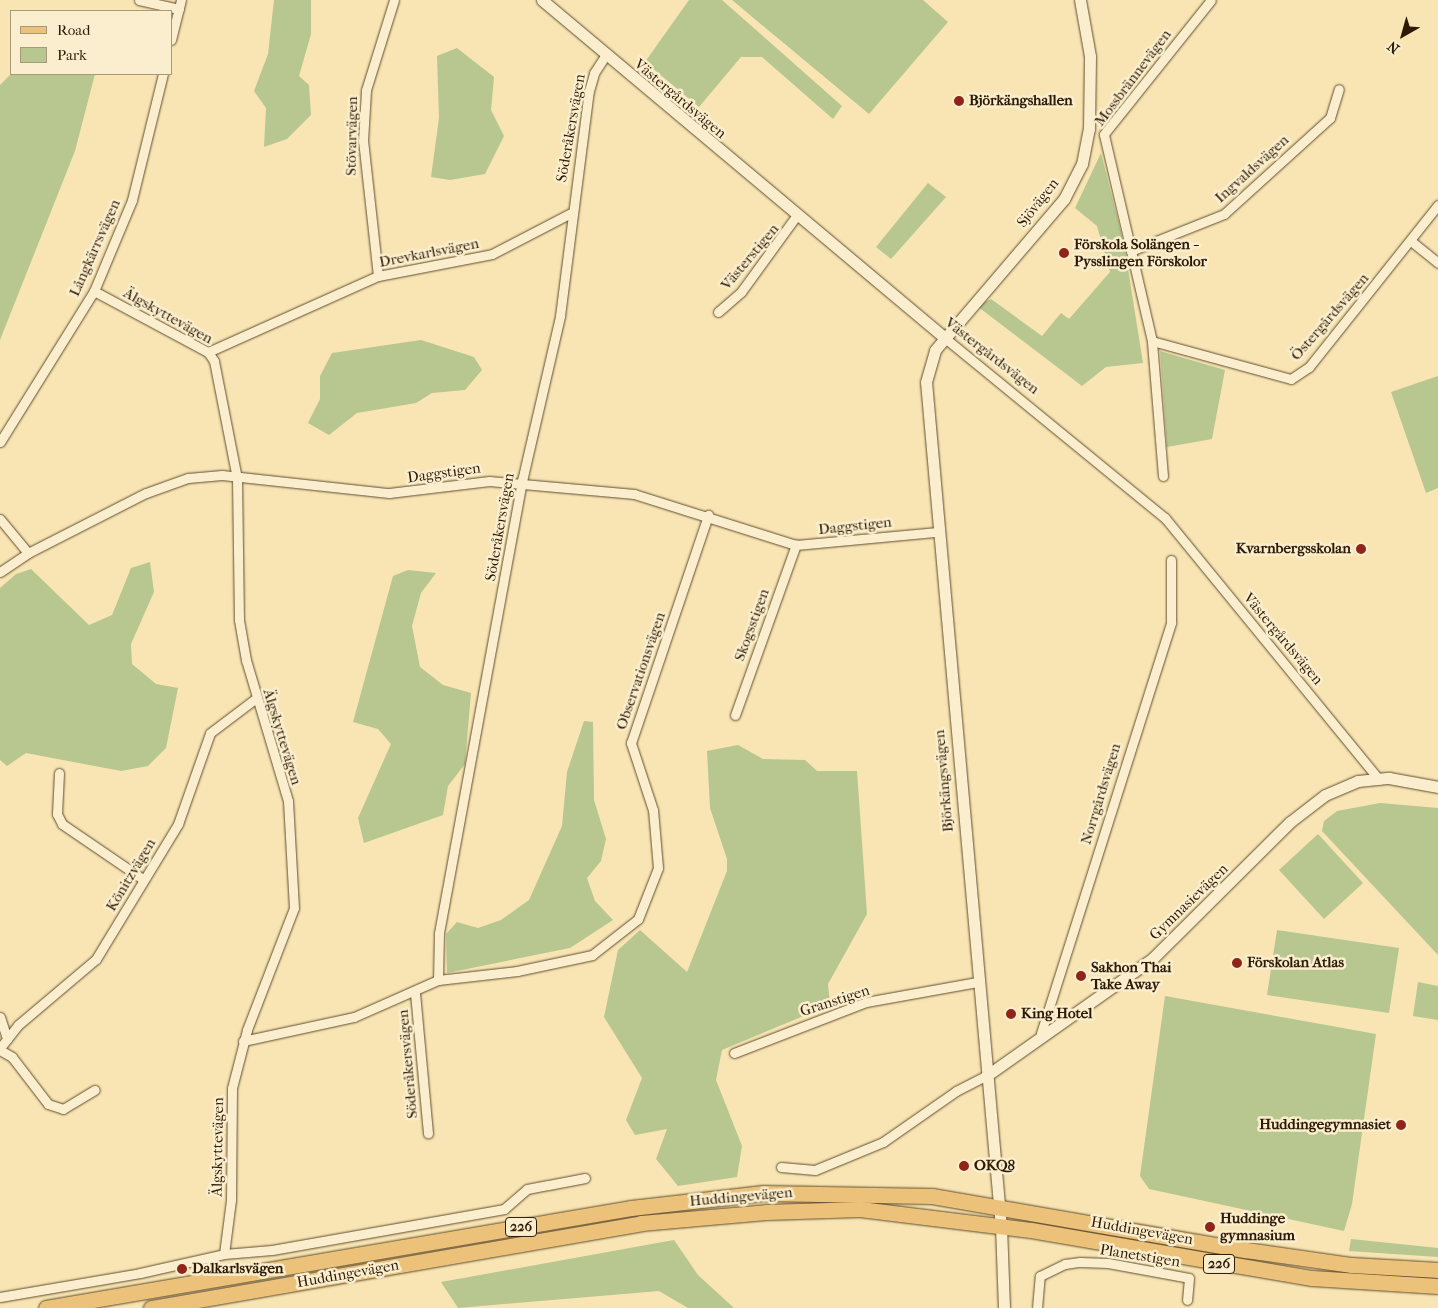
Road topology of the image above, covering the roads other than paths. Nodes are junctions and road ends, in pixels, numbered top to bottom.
1 (139, 0) edge
2 (394, 0) edge
3 (542, 0) edge
4 (1080, 0) edge
5 (1211, 0) edge
6 (180, 4) edge
7 (172, 36) edge
8 (606, 56) junction
9 (163, 75) edge
10 (1339, 89) dead end
11 (1438, 205) edge
12 (571, 213) junction
13 (797, 216) junction
14 (1411, 241) junction
15 (1131, 251) junction
16 (1438, 262) edge
17 (378, 276) junction
18 (94, 291) junction
19 (718, 312) dead end
20 (945, 338) junction
21 (1152, 341) junction
22 (208, 352) junction
23 (0, 442) edge
24 (1163, 476) dead end
25 (237, 478) junction
26 (522, 481) junction
27 (708, 515) junction
28 (0, 519) edge
29 (936, 532) junction
30 (796, 545) junction
31 (28, 553) junction
32 (1171, 560) dead end
33 (0, 572) edge
34 (254, 699) junction
35 (735, 715) dead end
36 (59, 773) dead end
37 (1379, 779) junction
38 (1438, 787) edge
39 (144, 880) junction
40 (438, 980) junction
41 (976, 982) junction
42 (415, 993) junction
43 (0, 1017) edge
44 (1041, 1033) junction
45 (7, 1039) junction
46 (243, 1041) junction
47 (0, 1049) edge
48 (734, 1053) dead end
49 (986, 1076) junction
50 (95, 1090) dead end
51 (428, 1133) dead end
52 (781, 1168) dead end
53 (585, 1178) dead end
54 (998, 1205) junction
55 (1001, 1227) junction
56 (224, 1254) junction
57 (1438, 1270) edge
58 (1438, 1286) edge
59 (0, 1297) edge
60 (1188, 1300) dead end
61 (46, 1308) edge
62 (151, 1308) edge
63 (1004, 1308) edge
64 (1037, 1308) edge

1 - 6 street
2 - 17 street, Stövarvägen
3 - 8 street, Västergårdsvägen
4 - 20 street, Sjövägen
5 - 15 street, Mossbrännevägen
6 - 7 street
8 - 12 street, Söderåkersvägen
8 - 13 street, Västergårdsvägen
9 - 18 street, Långkärrsvägen
10 - 15 street, Ingvaldsvägen
11 - 14 street, Östergårdsvägen
12 - 17 street, Drevkarlsvägen
12 - 26 street, Söderåkersvägen
13 - 19 street, Västerstigen
13 - 20 street, Västergårdsvägen
14 - 16 street
14 - 21 street, Östergårdsvägen
15 - 21 street, Mossbrännevägen
17 - 22 street, Drevkarlsvägen
18 - 22 street, Älgskyttevägen
18 - 23 street, Långkärrsvägen
20 - 29 street, Björkängsvägen
20 - 37 street, Västergårdsvägen
21 - 24 street, Mossbrännevägen
22 - 25 street, Älgskyttevägen
25 - 26 street, Daggstigen
25 - 31 street, Daggstigen
25 - 34 street, Älgskyttevägen
26 - 27 street, Daggstigen
26 - 40 street, Söderåkersvägen
27 - 30 street, Daggstigen
27 - 40 street, Observationsvägen
28 - 31 street
29 - 30 street, Daggstigen
29 - 41 street, Björkängsvägen
30 - 35 street, Skogsstigen
31 - 33 street, Daggstigen
32 - 44 street, Norrgårdsvägen
34 - 39 street, Könitzvägen
34 - 46 street, Älgskyttevägen
36 - 39 street
37 - 38 street, Gymnasievägen
37 - 44 street, Gymnasievägen
39 - 45 street, Könitzvägen
40 - 42 street, Söderåkersvägen
41 - 48 street, Granstigen
41 - 49 street, Björkängsvägen
42 - 46 street, Söderåkersvägen
42 - 51 street, Söderåkersvägen
43 - 45 street
44 - 49 street, Gymnasievägen
45 - 47 street, Könitzvägen
46 - 56 street, Älgskyttevägen
47 - 50 street
49 - 52 street, Gymnasievägen
49 - 54 street, Björkängsvägen
53 - 56 street
54 - 55 street, Björkängsvägen
54 - 57 main road, Huddingevägen / 226
54 - 61 main road, Huddingevägen / 226
55 - 58 main road, Huddingevägen / 226
55 - 62 main road, Huddingevägen / 226
55 - 63 street, Björkängsvägen
56 - 59 street
60 - 64 street, Planetstigen

